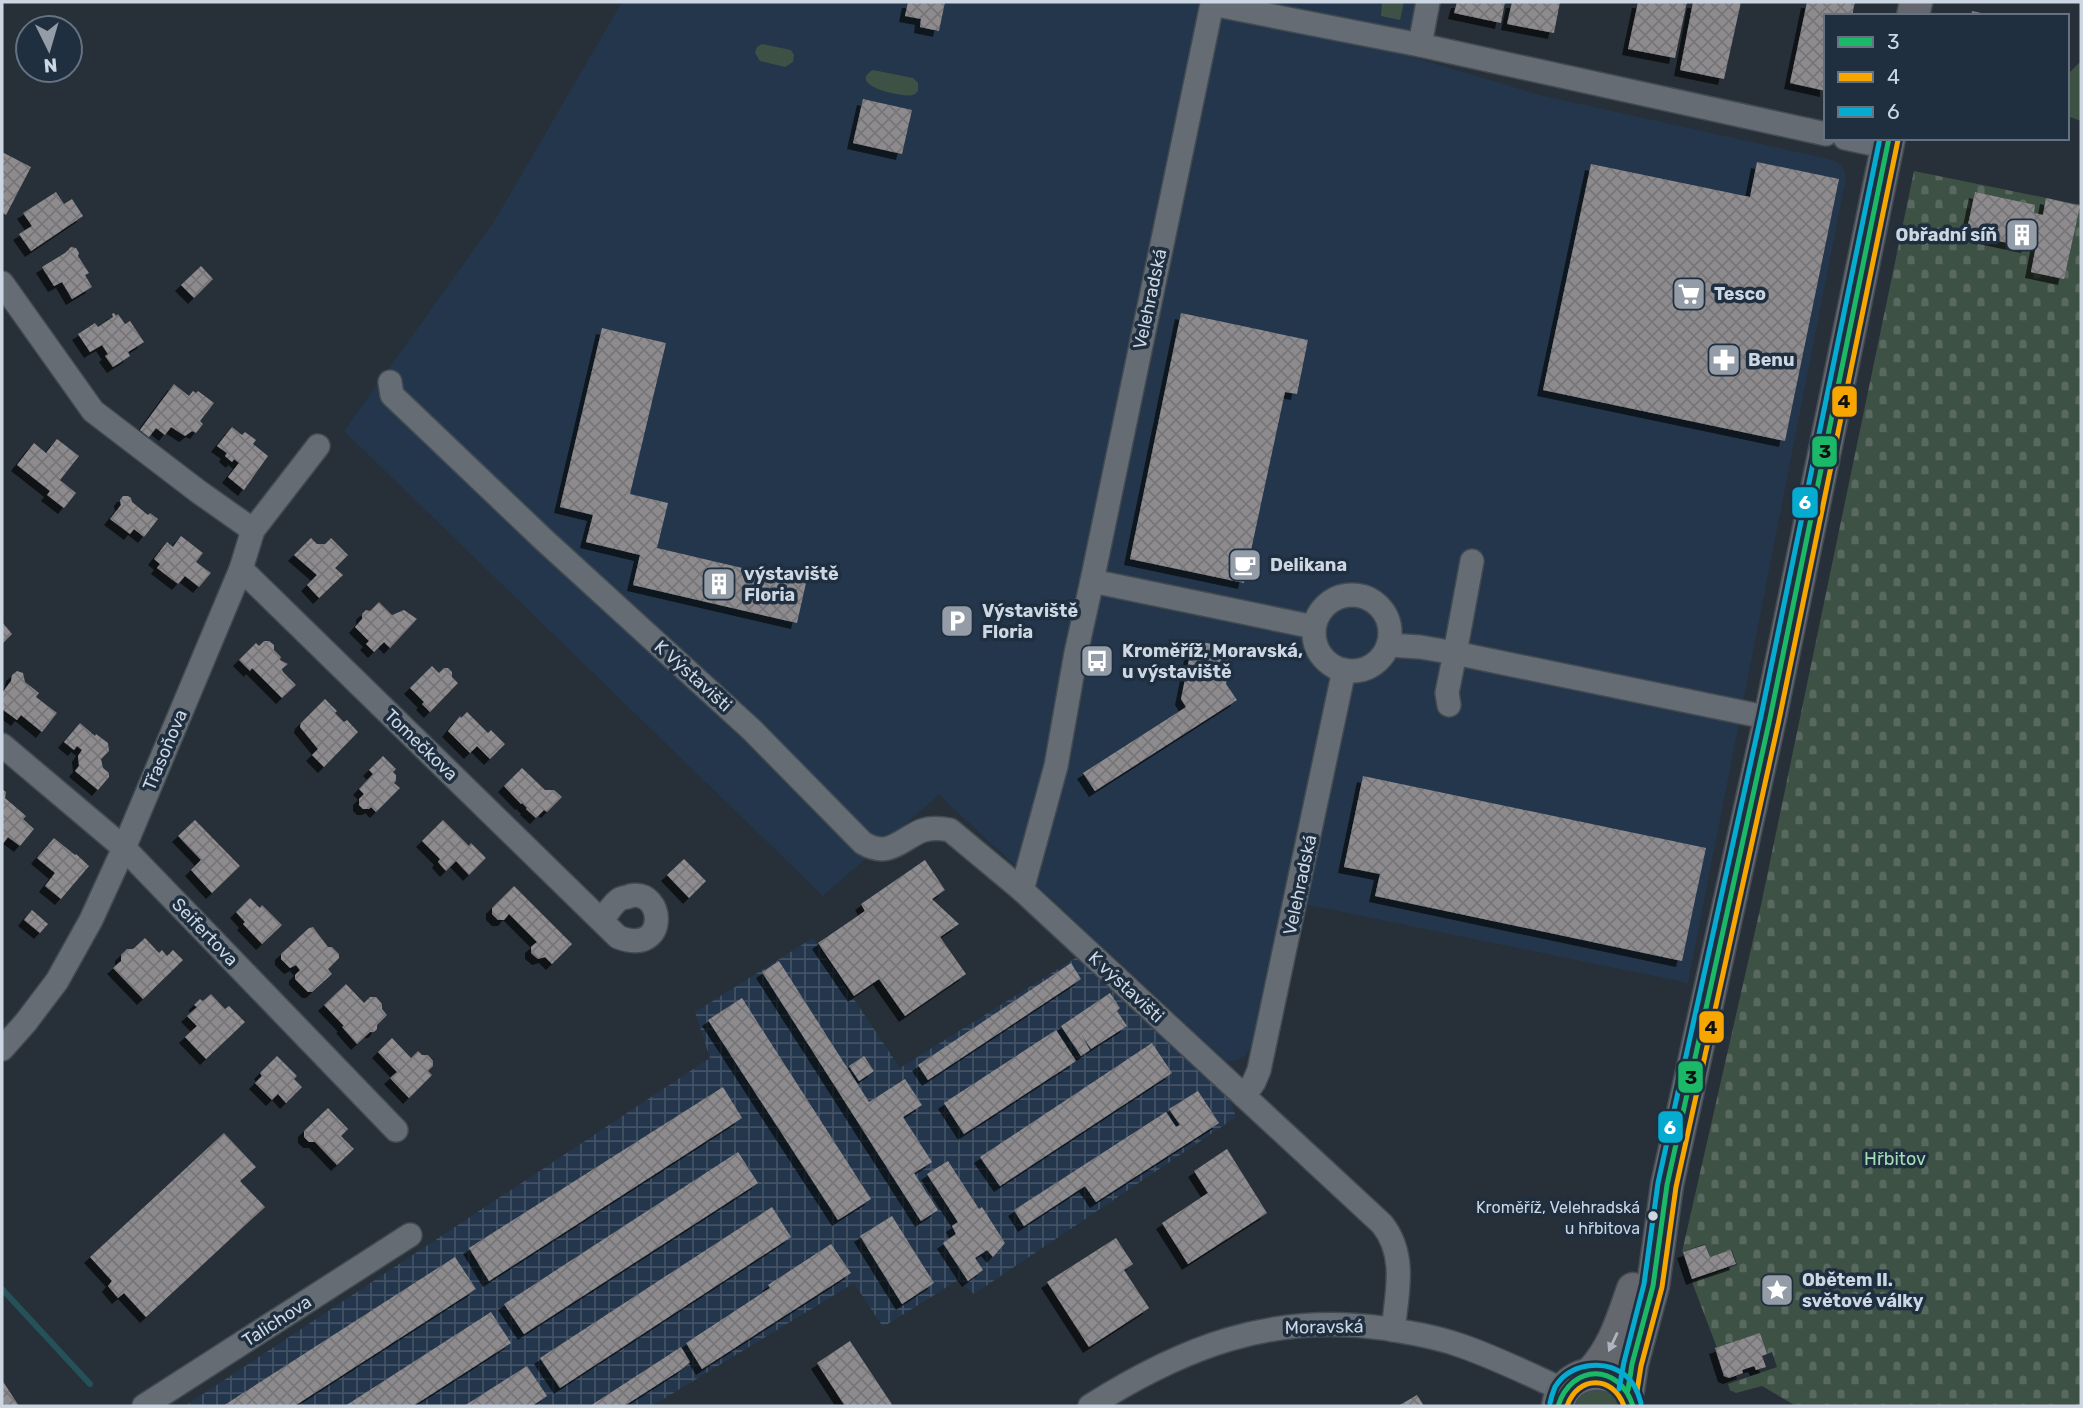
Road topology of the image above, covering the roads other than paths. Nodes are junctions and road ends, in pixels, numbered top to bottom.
1 (1428, 2) edge
2 (1420, 45) junction
3 (1824, 134) edge
4 (1862, 140) edge
5 (1888, 143) edge
6 (2, 283) edge
7 (9, 303) edge
8 (390, 382) dead end
9 (318, 446) dead end
10 (253, 530) junction
11 (1472, 561) dead end
12 (241, 569) junction
13 (1093, 581) junction
14 (1314, 627) junction
15 (1388, 645) junction
16 (1455, 653) junction
17 (1344, 670) junction
18 (1449, 705) dead end
19 (1770, 718) junction
20 (2, 746) edge
21 (124, 848) junction
22 (1022, 890) junction
23 (602, 920) dead end
24 (2, 1049) edge
25 (1244, 1096) junction
26 (396, 1130) dead end
27 (1667, 1185) junction
28 (411, 1235) dead end
29 (1393, 1330) junction
30 (1591, 1373) junction
31 (1561, 1398) edge
32 (1630, 1398) edge
33 (144, 1406) edge
34 (1090, 1406) edge

1 - 2 street
2 - 3 street
2 - 13 street, Velehradská
4 - 5 street
5 - 19 main road
6 - 7 street
7 - 10 street
8 - 22 street, K Výstavišti
9 - 10 street, Třasoňova
10 - 12 street, Třasoňova
11 - 16 street
12 - 21 street, Třasoňova
12 - 23 street, Tomečkova
13 - 14 street
13 - 22 street
14 - 15 street
14 - 17 street
15 - 16 street
15 - 17 street
16 - 18 street
16 - 19 street
17 - 25 street, Velehradská
19 - 27 main road
20 - 21 street, Seifertova
21 - 24 street, Třasoňova
21 - 26 street, Seifertova
22 - 25 street, K výstavišti
25 - 29 street, K výstavišti
27 -> 30 main road
27 - 32 main road
28 - 33 street, Talichova
29 - 31 street, Moravská
29 - 34 street, Moravská
30 - 31 main road
30 - 32 main road

